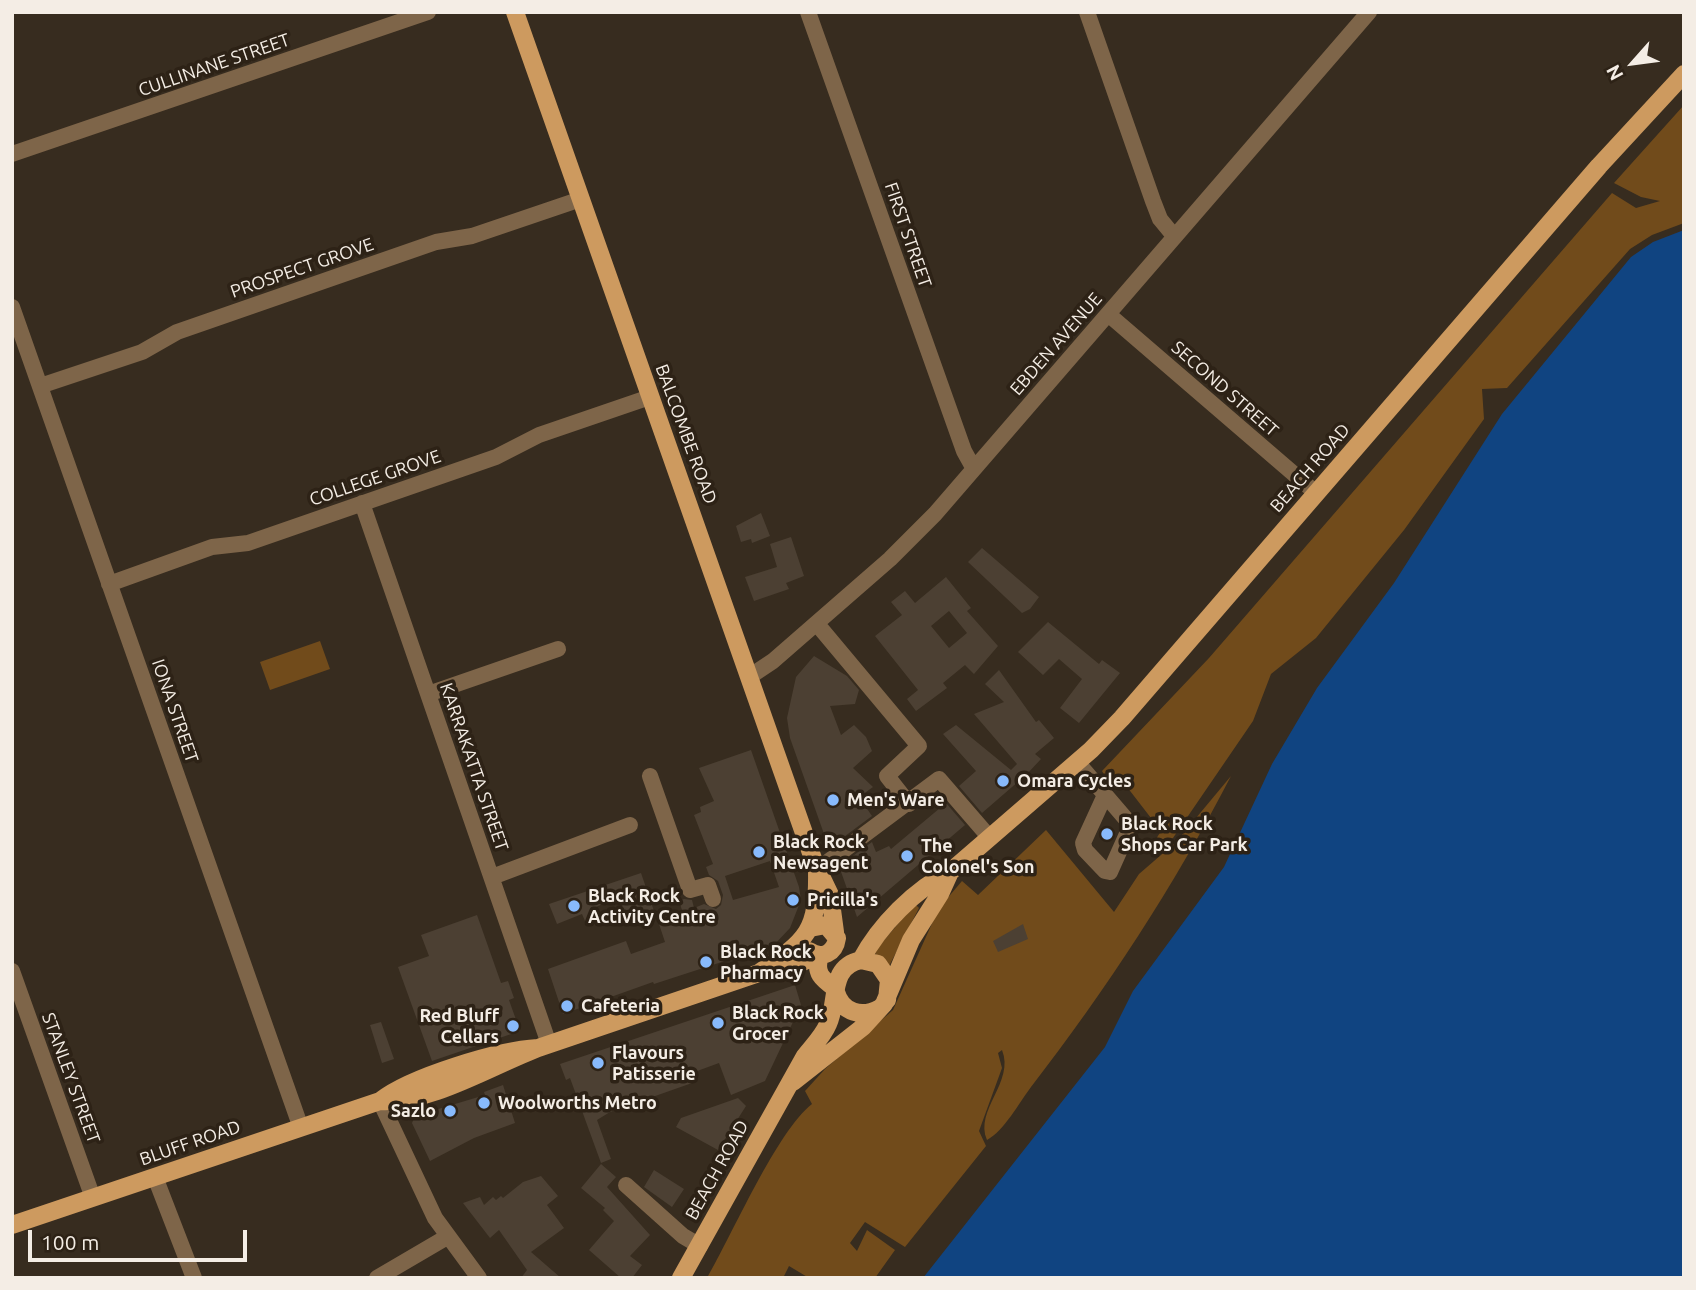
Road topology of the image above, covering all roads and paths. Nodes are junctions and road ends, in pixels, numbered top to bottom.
1 (428, 12) edge
2 (515, 12) edge
3 (808, 12) edge
4 (1087, 12) edge
5 (1369, 12) edge
6 (1684, 74) edge
7 (12, 155) edge
8 (581, 199) junction
9 (1174, 236) junction
10 (12, 307) edge
11 (1108, 314) junction
12 (40, 386) junction
13 (650, 397) junction
14 (974, 469) junction
15 (1317, 493) junction
16 (362, 503) junction
17 (109, 584) junction
18 (817, 624) junction
19 (558, 649) dead end
20 (749, 677) junction
21 (428, 694) junction
22 (1077, 762) junction
23 (650, 776) dead end
24 (1105, 795) dead end
25 (909, 804) junction
26 (630, 825) dead end
27 (990, 838) junction
28 (817, 870) junction
29 (950, 872) junction
30 (492, 877) junction
31 (713, 899) dead end
32 (808, 931) junction
33 (835, 933) junction
34 (819, 955) junction
35 (860, 960) junction
36 (12, 971) edge
37 (759, 973) junction
38 (836, 990) junction
39 (885, 1003) junction
40 (544, 1046) junction
41 (790, 1084) junction
42 (380, 1101) junction
43 (301, 1128) junction
44 (155, 1177) junction
45 (626, 1185) dead end
46 (93, 1198) junction
47 (12, 1225) edge
48 (447, 1237) junction
49 (700, 1246) junction
50 (194, 1278) edge
51 (377, 1278) edge
52 (479, 1278) edge
53 (681, 1278) edge

1 - 7 street, CULLINANE STREET
2 - 8 main road, BALCOMBE ROAD
3 - 14 street, FIRST STREET
4 - 9 street
5 - 9 street, EBDEN AVENUE
6 - 15 main road, BEACH ROAD
8 - 12 street, PROSPECT GROVE
8 - 13 main road, BALCOMBE ROAD
9 - 11 street, EBDEN AVENUE
10 - 12 street, IONA STREET
11 - 14 street, EBDEN AVENUE
11 - 15 street, SECOND STREET
12 - 17 street, IONA STREET
13 - 16 street, COLLEGE GROVE
13 - 20 main road, BALCOMBE ROAD
14 - 18 street, EBDEN AVENUE
15 - 22 main road, BEACH ROAD
16 - 17 street, COLLEGE GROVE
16 - 21 street, KARRAKATTA STREET
17 - 43 street, IONA STREET
18 - 20 street, EBDEN AVENUE
18 - 25 street
19 - 21 street
20 - 28 main road, BALCOMBE ROAD
21 - 30 street, KARRAKATTA STREET
22 - 24 street
22 - 27 main road, BEACH ROAD
23 - 31 street
25 - 27 street
25 - 28 street
26 - 30 street
27 - 29 main road, BEACH ROAD
28 - 32 main road, BALCOMBE ROAD
28 - 33 main road, BALCOMBE ROAD
29 - 35 main road, BEACH ROAD
29 - 39 main road, BEACH ROAD
30 - 40 street, KARRAKATTA STREET
32 - 33 main road
32 - 34 main road
32 - 37 main road, BLUFF ROAD
33 - 34 main road
33 - 35 main road
34 - 37 main road, BLUFF ROAD
34 - 38 main road
35 - 38 main road, BEACH ROAD
35 - 39 main road
36 - 46 street, STANLEY STREET
37 - 40 main road, BLUFF ROAD
38 - 39 main road
38 - 41 main road, BEACH ROAD
39 - 41 main road, BEACH ROAD
40 - 42 main road, BLUFF ROAD
41 - 49 main road, BEACH ROAD
42 - 43 main road, BLUFF ROAD
42 - 48 street
43 - 44 main road, BLUFF ROAD
44 - 46 main road, BLUFF ROAD
44 - 50 street
45 - 49 street
46 - 47 main road, BLUFF ROAD
48 - 51 street
48 - 52 street
49 - 53 main road, BEACH ROAD

